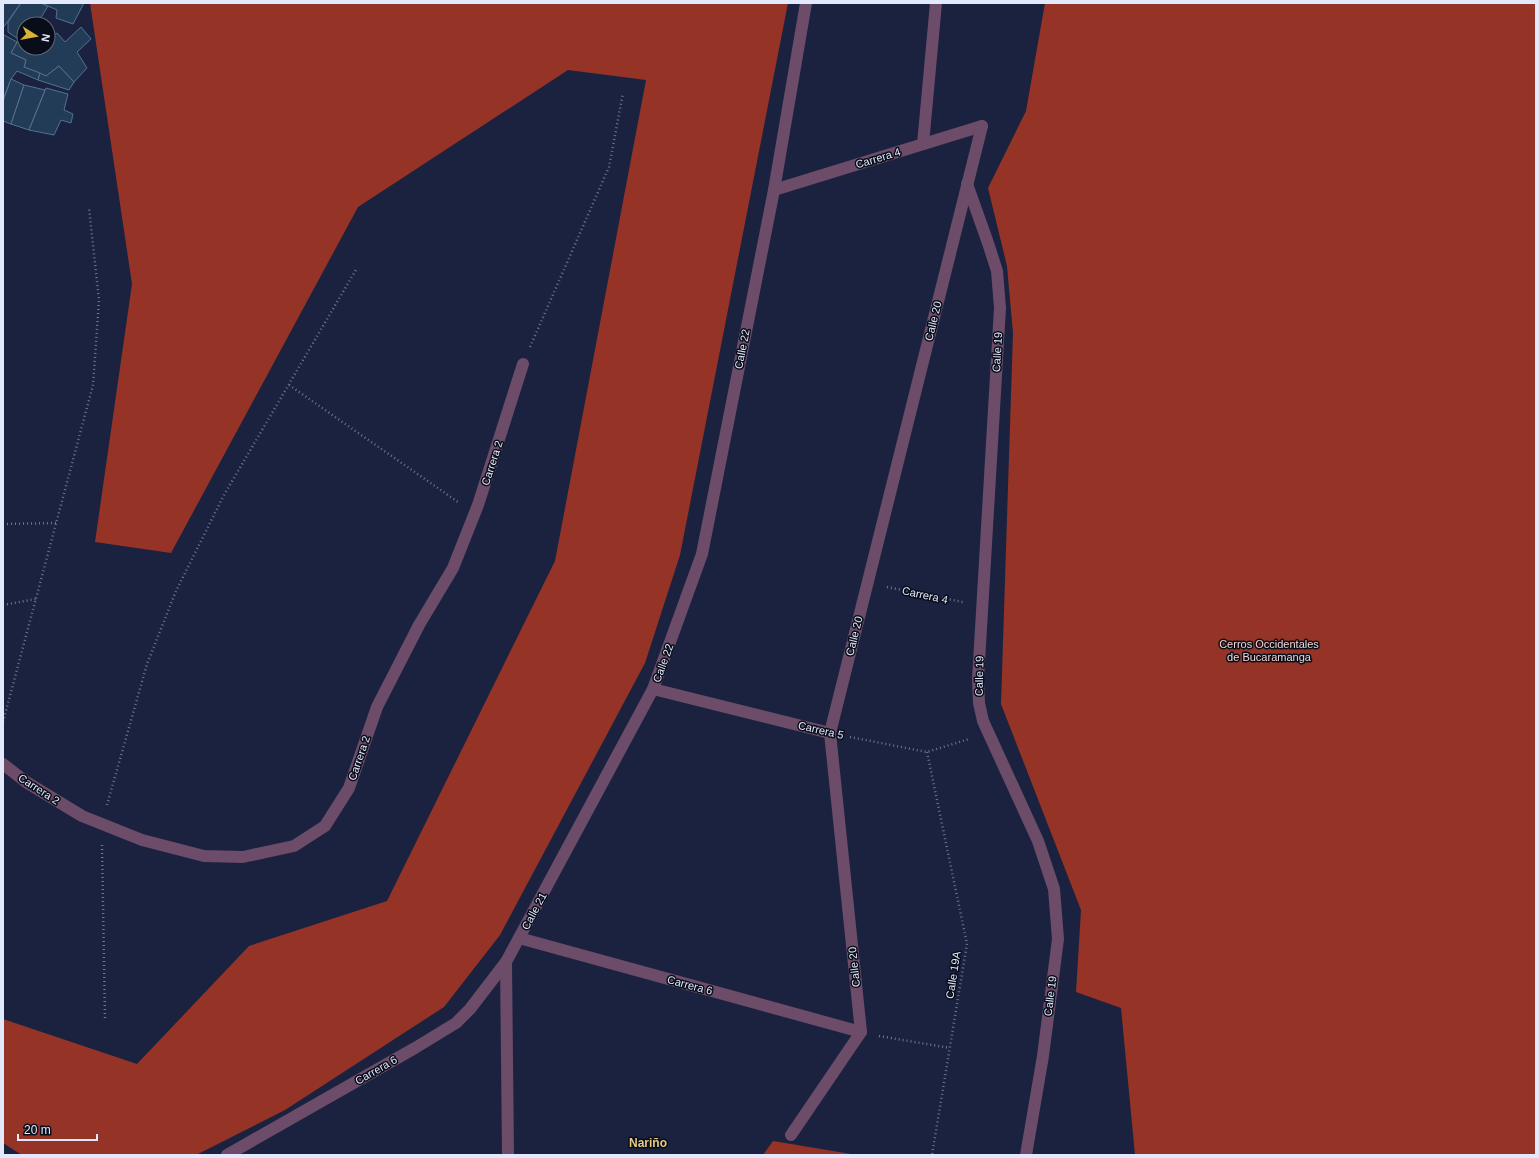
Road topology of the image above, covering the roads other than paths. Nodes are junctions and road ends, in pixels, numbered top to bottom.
1 (806, 3) edge
2 (936, 3) edge
3 (982, 126) joint
4 (923, 144) junction
5 (967, 184) junction
6 (774, 190) junction
7 (523, 364) road end
8 (653, 689) junction
9 (830, 733) junction
10 (3, 764) edge
11 (519, 938) junction
12 (506, 962) junction
13 (861, 1032) junction
14 (791, 1135) dead end
15 (227, 1155) edge
16 (508, 1155) edge
17 (1026, 1155) edge

1 - 6 street, Calle 22
2 - 4 street
3 - 4 street, Carrera 4
3 - 5 street, Calle 20
4 - 6 street, Carrera 4
5 - 9 street, Calle 20
5 - 17 street, Calle 19
6 - 8 street, Calle 22
7 - 10 street, Carrera 2
8 - 9 street, Carrera 5
8 - 11 street, Calle 21
9 - 13 street, Calle 20
11 - 12 street, Calle 21
11 - 13 street, Carrera 6
12 - 15 street, Carrera 6
12 - 16 street, Calle 21
13 - 14 street

